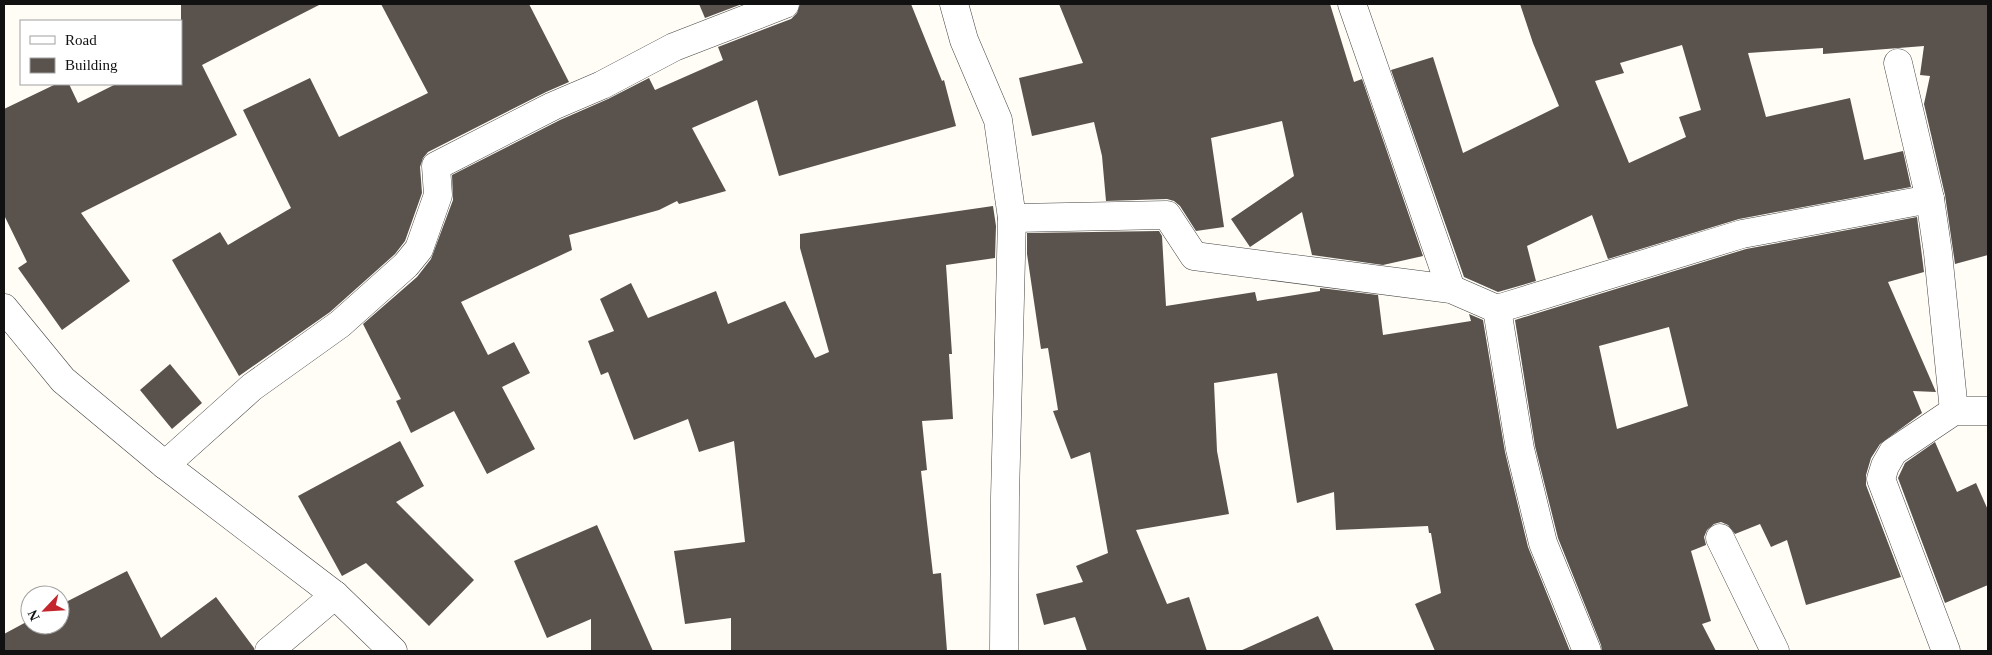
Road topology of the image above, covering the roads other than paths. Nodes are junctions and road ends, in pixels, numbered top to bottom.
1 (785, 4) edge
2 (954, 4) edge
3 (1352, 4) edge
4 (1898, 63) dead end
5 (1930, 199) junction
6 (1012, 218) junction
7 (1451, 289) junction
8 (4, 308) edge
9 (1497, 309) junction
10 (1988, 410) edge
11 (1954, 411) junction
12 (165, 465) junction
13 (1720, 538) dead end
14 (335, 595) junction
15 (268, 651) edge
16 (393, 651) edge
17 (1004, 651) edge
18 (1587, 651) edge
19 (1775, 651) edge
20 (1946, 651) edge

1 - 12 street
2 - 6 street
3 - 7 street
4 - 5 street
5 - 9 street
5 - 11 street
6 - 7 street
6 - 17 street
7 - 9 street
8 - 12 street
9 - 18 street
10 - 11 street
11 - 20 street
12 - 14 street
13 - 19 street
14 - 15 street
14 - 16 street

